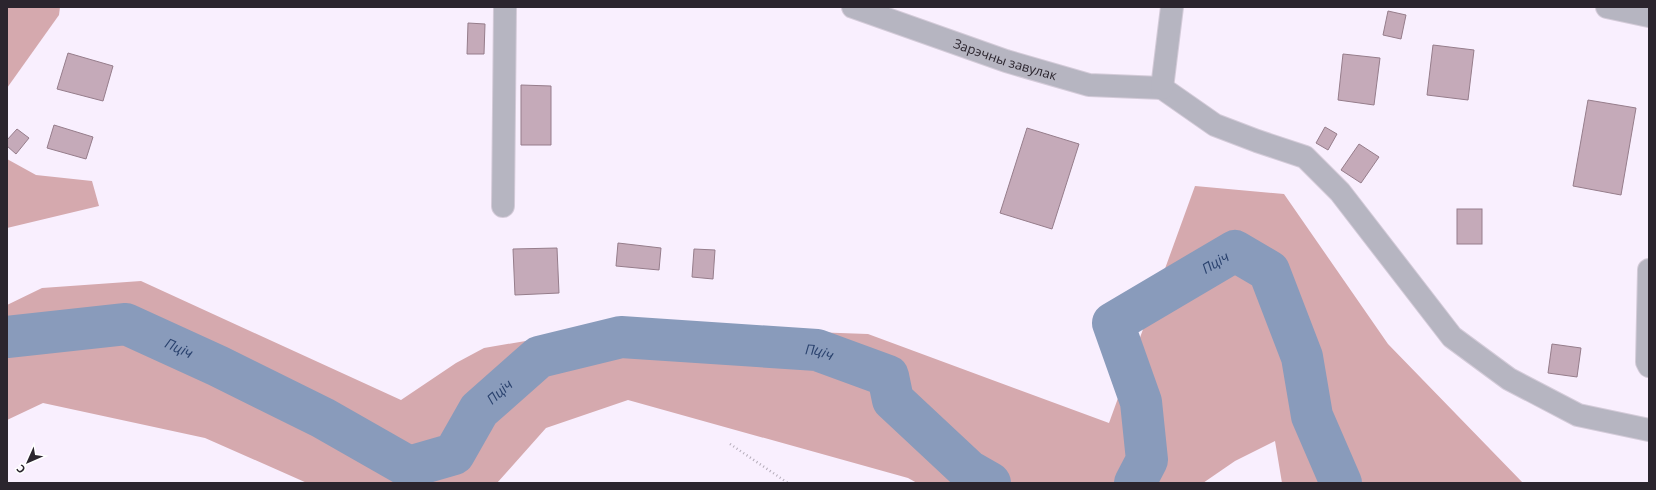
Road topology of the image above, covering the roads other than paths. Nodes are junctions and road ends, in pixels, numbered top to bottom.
1 (505, 7) edge
2 (853, 7) edge
3 (1172, 7) edge
4 (1607, 7) edge
5 (1649, 16) edge
6 (1162, 88) junction
7 (503, 206) dead end
8 (1649, 270) edge
9 (1649, 366) edge
10 (1649, 430) edge

1 - 7 street
2 - 6 street, Зарэчны завулак
3 - 6 street
4 - 5 street
6 - 10 street
8 - 9 street

